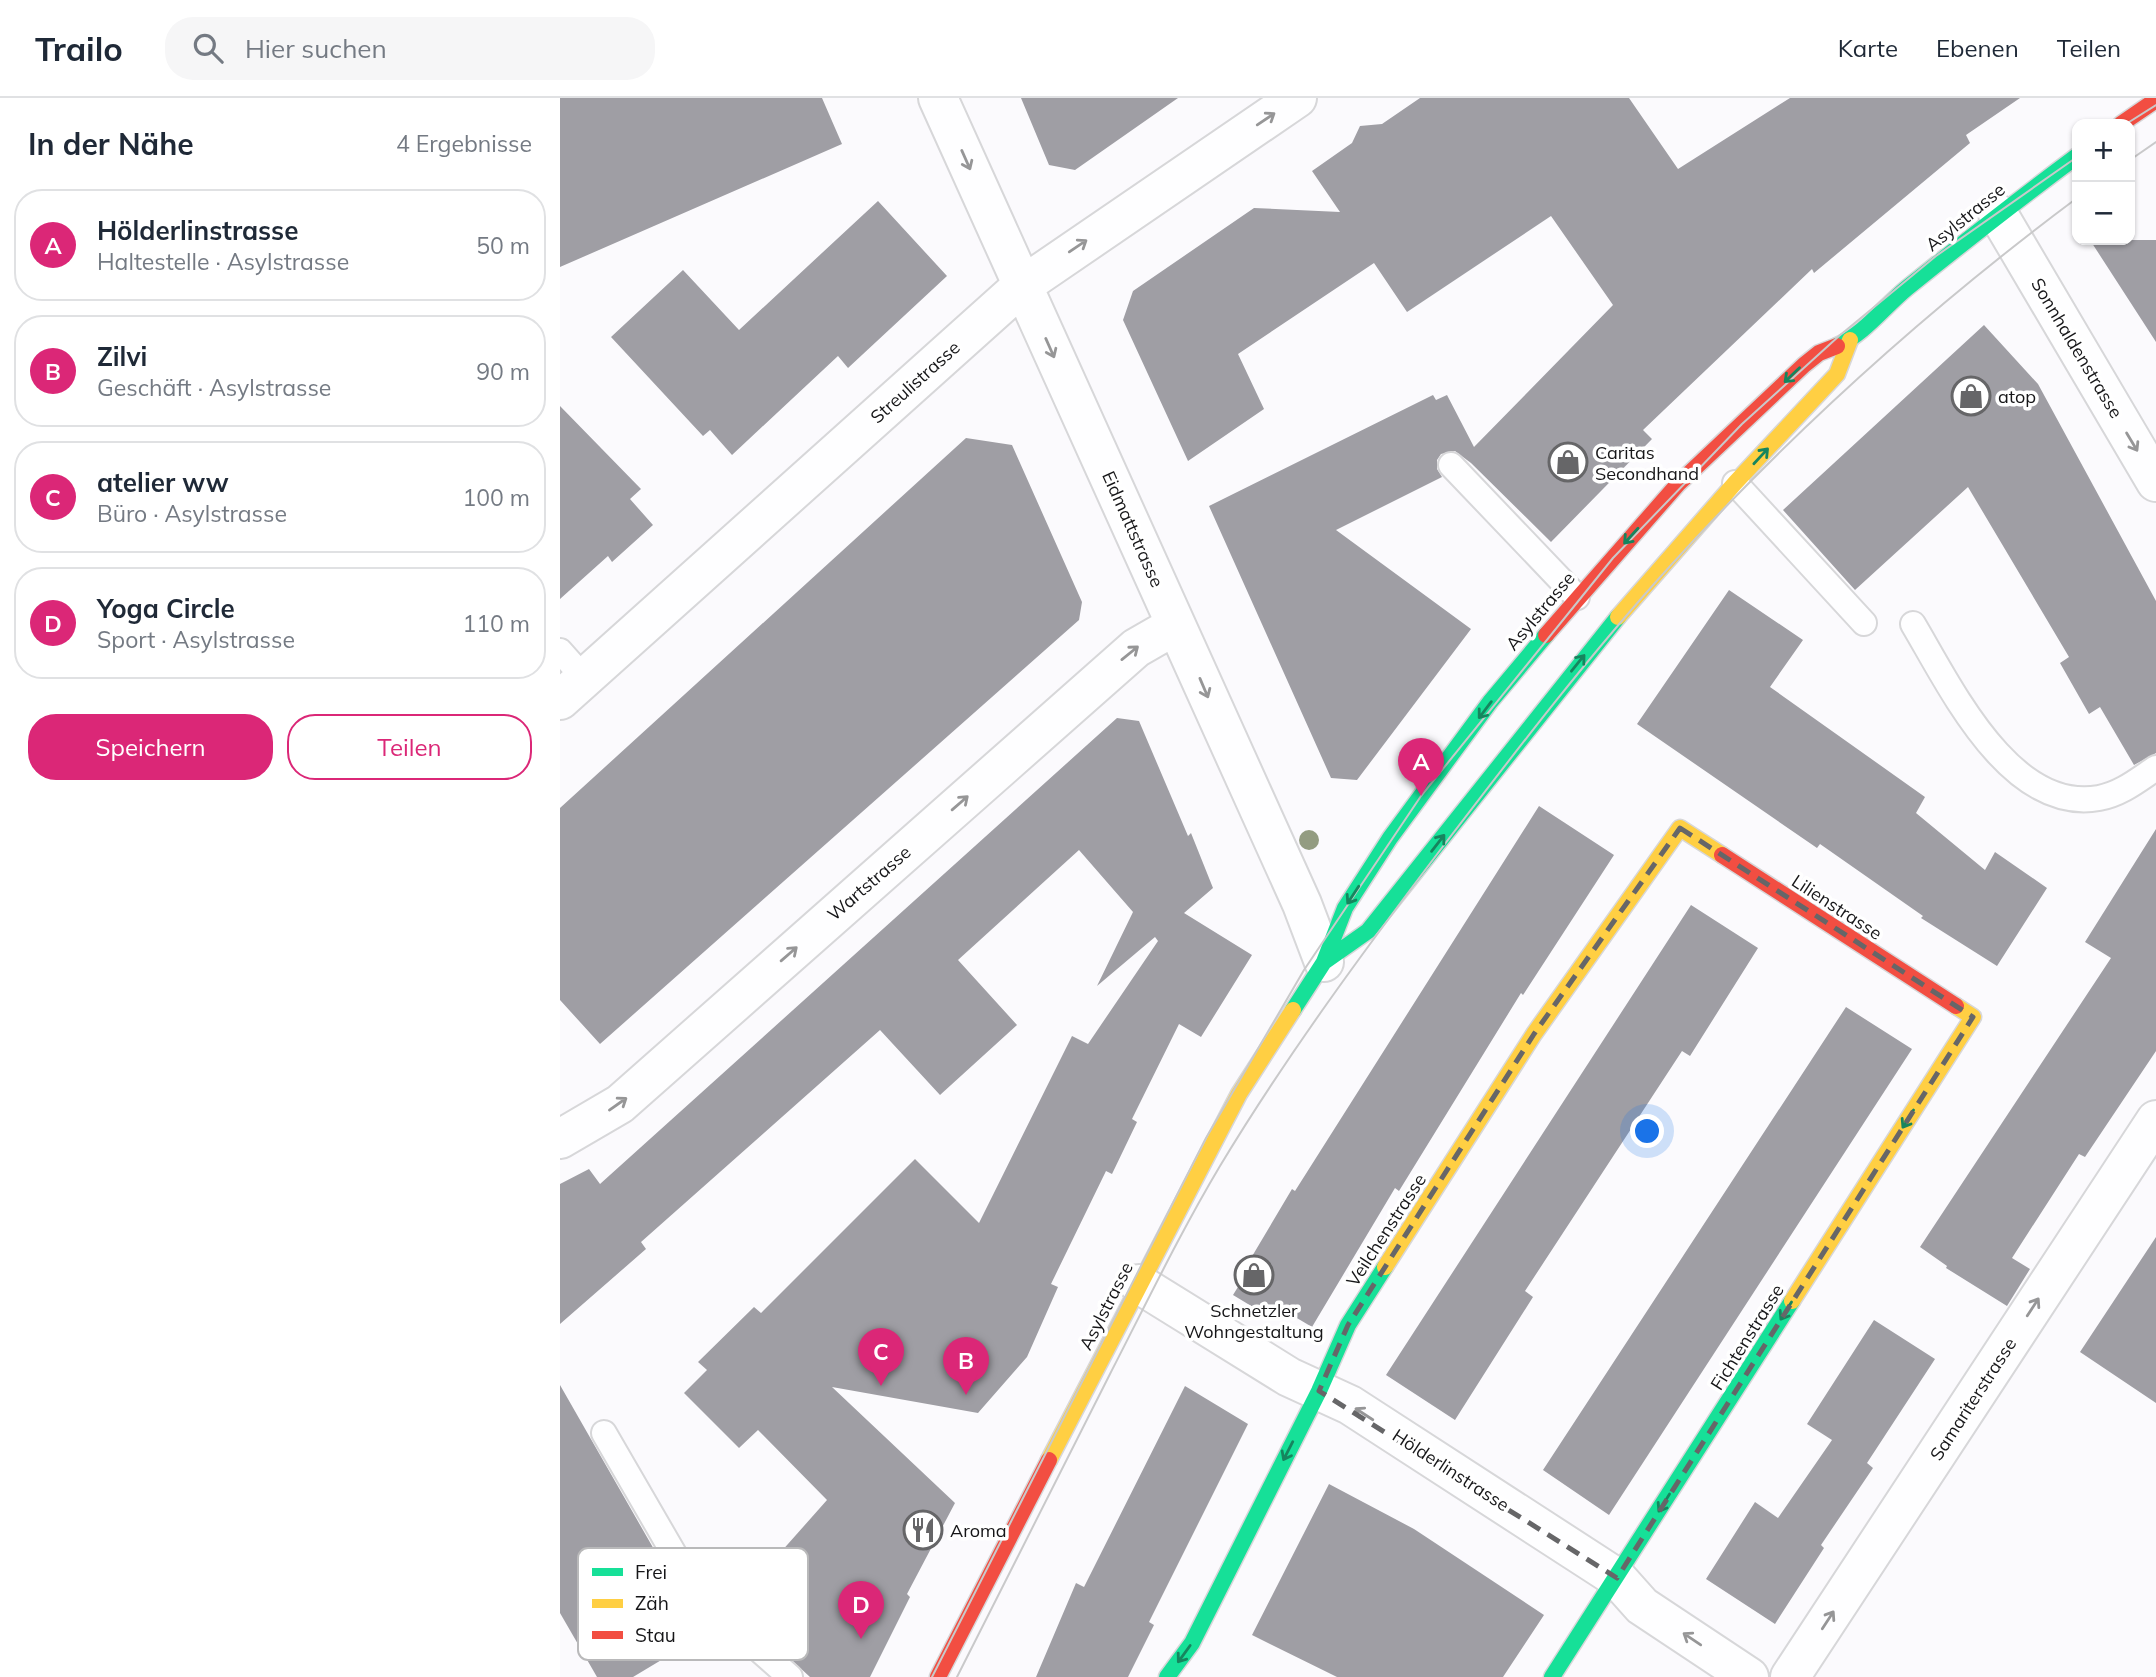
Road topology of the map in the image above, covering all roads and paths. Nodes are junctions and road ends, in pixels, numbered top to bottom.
1 (938, 98) edge
2 (1297, 98) edge
3 (2156, 100) edge
4 (2128, 119) edge
5 (2072, 160) edge
6 (1998, 214) junction
7 (1022, 286) junction
8 (1850, 340) junction
9 (1451, 465) dead end
10 (2156, 482) edge
11 (1735, 484) junction
12 (1577, 597) junction
13 (1864, 623) dead end
14 (1913, 624) dead end
15 (1176, 625) junction
16 (568, 676) edge
17 (2156, 768) edge
18 (1680, 828) joint
19 (1324, 962) junction
20 (1973, 1017) joint
21 (2156, 1120) edge
22 (560, 1139) edge
23 (1139, 1284) junction
24 (1319, 1391) junction
25 (604, 1433) dead end
26 (671, 1548) edge
27 (1617, 1578) junction
28 (770, 1660) edge
29 (789, 1677) edge
30 (938, 1677) edge
31 (1167, 1677) edge
32 (1552, 1677) edge
33 (1749, 1677) edge
34 (1790, 1677) edge

1 -> 7 street, Eidmattstrasse
7 -> 2 street, Streulistrasse
3 - 4 main road
5 - 6 main road, Asylstrasse
6 - 8 main road, Asylstrasse
6 -> 10 street, Sonnhaldenstrasse
7 -> 15 street, Eidmattstrasse
7 - 16 street, Streulistrasse
11 -> 8 main road, Asylstrasse
8 -> 12 main road, Asylstrasse
9 - 12 lane
11 - 13 lane
19 -> 11 main road, Asylstrasse
12 -> 19 main road, Asylstrasse
14 - 17 lane
15 -> 19 street, Eidmattstrasse
22 -> 15 street, Wartstrasse
18 - 20 main road, Lilienstrasse
18 - 24 main road, Veilchenstrasse
19 - 23 main road, Asylstrasse
20 -> 27 main road, Fichtenstrasse
34 -> 21 street, Samariterstrasse
23 - 24 street, Hölderlinstrasse
23 - 30 main road, Asylstrasse
27 -> 24 street, Hölderlinstrasse
24 -> 31 main road, Veilchenstrasse
25 - 26 lane
27 - 32 main road, Fichtenstrasse
33 -> 27 street, Hölderlinstrasse
28 - 29 lane

